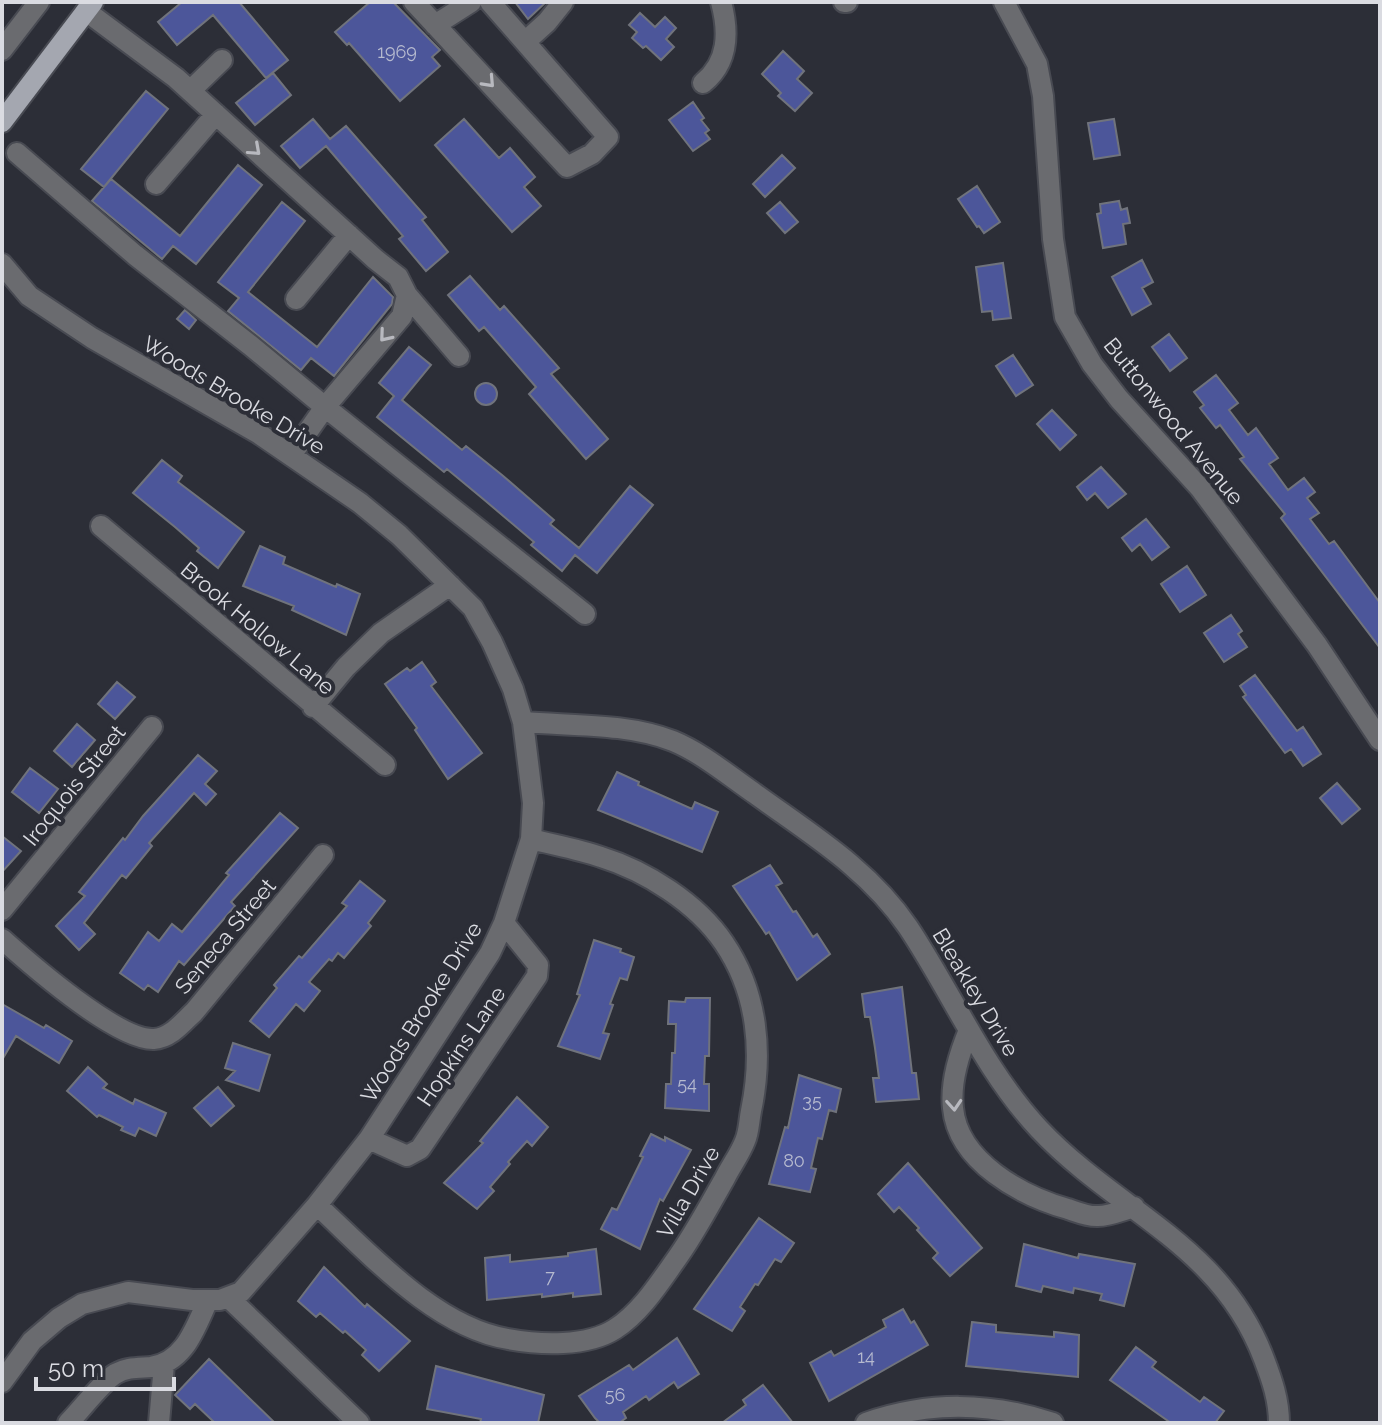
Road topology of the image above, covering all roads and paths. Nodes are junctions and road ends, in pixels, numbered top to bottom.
1 (39, 2) edge
2 (414, 2) edge
3 (471, 2) edge
4 (490, 2) edge
5 (563, 2) edge
6 (721, 2) edge
7 (1004, 2) edge
8 (90, 6) edge
9 (435, 25) junction
10 (525, 42) junction
11 (2, 50) edge
12 (222, 60) dead end
13 (703, 83) dead end
14 (183, 84) junction
15 (216, 114) junction
16 (2, 122) edge
17 (17, 153) dead end
18 (156, 184) dead end
19 (349, 235) junction
20 (2, 264) edge
21 (2, 291) edge
22 (407, 295) junction
23 (29, 296) junction
24 (296, 299) dead end
25 (459, 356) dead end
26 (325, 407) junction
27 (292, 454) junction
28 (101, 526) dead end
29 (450, 585) junction
30 (585, 614) dead end
31 (313, 707) junction
32 (523, 722) junction
33 (152, 727) dead end
34 (1380, 740) edge
35 (385, 765) dead end
36 (531, 839) junction
37 (323, 855) dead end
38 (2, 910) edge
39 (504, 923) junction
40 (2, 939) edge
41 (969, 1030) junction
42 (369, 1139) junction
43 (317, 1205) junction
44 (1134, 1207) junction
45 (229, 1298) junction
46 (208, 1300) junction
47 (164, 1364) junction
48 (2, 1382) edge
49 (156, 1419) edge
50 (68, 1423) edge
51 (359, 1423) edge
52 (866, 1423) edge
53 (1053, 1423) edge
54 (1279, 1423) edge

1 - 11 street
2 - 9 street
3 - 9 street
4 - 10 street
5 - 10 street
6 - 13 street
7 - 34 street, Buttonwood Avenue
8 - 14 street
8 - 16 main road
9 -> 10 street
12 - 14 street
14 - 15 street
15 - 18 street
15 -> 19 street
17 - 26 street
19 - 22 street
19 - 24 street
20 - 23 street, Woods Brooke Drive
21 - 23 street, Woods Brooke Drive
22 - 25 street
22 -> 26 street
23 - 27 street, Woods Brooke Drive
26 - 27 street
26 - 30 street
27 - 29 street, Woods Brooke Drive
28 - 31 street, Brook Hollow Lane
29 - 31 street
29 - 32 street, Woods Brooke Drive
31 - 35 street, Brook Hollow Lane
32 - 36 street, Woods Brooke Drive
32 - 41 street, Bleakley Drive
33 - 38 street, Iroquois Street
36 - 39 street, Woods Brooke Drive
36 - 43 street, Villa Drive
37 - 40 street, Seneca Street
39 - 42 street, Woods Brooke Drive
39 - 42 street, Hopkins Lane
41 - 44 street, Bleakley Drive
41 -> 44 street
42 - 43 street, Woods Brooke Drive
43 - 45 street, Woods Brooke Drive
44 - 54 street, Bleakley Drive
45 - 46 street
45 - 51 street
46 - 47 street
46 - 48 street
47 - 49 street
47 - 50 street
52 - 53 street

